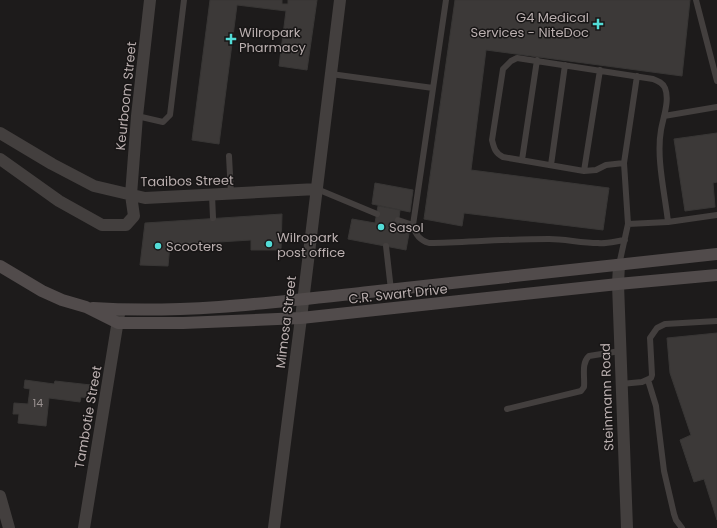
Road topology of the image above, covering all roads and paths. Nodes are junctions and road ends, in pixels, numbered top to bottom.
1 (150, 0) edge
2 (184, 0) edge
3 (340, 0) edge
4 (446, 0) edge
5 (696, 0) edge
6 (537, 60) junction
7 (565, 65) junction
8 (600, 70) junction
9 (331, 74) junction
10 (637, 76) junction
11 (717, 81) edge
12 (433, 88) junction
13 (717, 108) edge
14 (137, 116) junction
15 (664, 116) junction
16 (0, 133) edge
17 (230, 156) dead end
18 (0, 159) edge
19 (522, 160) junction
20 (624, 164) junction
21 (551, 165) junction
22 (584, 171) junction
23 (317, 189) junction
24 (231, 194) junction
25 (131, 195) junction
26 (212, 195) junction
27 (377, 214) dead end
28 (717, 215) edge
29 (213, 218) dead end
30 (398, 220) dead end
31 (668, 222) junction
32 (628, 224) junction
33 (412, 225) junction
34 (625, 240) junction
35 (386, 246) dead end
36 (717, 254) edge
37 (619, 265) junction
38 (0, 266) edge
39 (717, 275) edge
40 (618, 284) junction
41 (391, 290) junction
42 (303, 299) junction
43 (86, 307) junction
44 (120, 310) junction
45 (301, 318) junction
46 (717, 321) edge
47 (118, 323) junction
48 (620, 351) junction
49 (648, 380) junction
50 (621, 384) junction
51 (507, 409) dead end
52 (0, 496) edge
53 (9, 528) edge
54 (84, 528) edge
55 (274, 528) edge
56 (626, 528) edge
57 (682, 528) edge

1 - 14 street, Keurboom Street
2 - 14 lane
3 - 9 street, Mimosa Street
4 - 12 lane
5 - 11 lane
6 - 7 lane
6 - 19 lane
6 - 19 lane
7 - 8 lane
7 - 21 lane
8 - 10 lane
8 - 22 lane
9 - 12 lane
9 - 23 street, Mimosa Street
10 - 15 lane
10 - 20 lane
12 - 33 lane
13 - 15 lane
14 - 25 street, Keurboom Street
15 - 31 lane
16 - 25 street, Taaibos Street
17 - 24 lane
18 - 25 street, Keurboom Street
19 - 21 lane
20 - 22 lane
20 - 32 lane
21 - 22 lane
23 - 24 street, Taaibos Street
23 - 27 lane
23 - 42 street, Mimosa Street
24 - 26 street, Taaibos Street
25 - 26 street, Taaibos Street
26 - 29 lane
28 - 31 lane
30 - 33 lane
31 - 32 lane
32 - 34 lane
33 - 34 lane
34 - 37 lane
35 - 41 lane
36 - 37 main road, C.R. Swart Drive
37 - 40 street, Steinmann Road
37 - 41 main road, C.R. Swart Drive
38 - 43 main road, C.R. Swart Drive
39 - 40 main road, C.R. Swart Drive
40 - 45 main road, C.R. Swart Drive
40 - 48 street, Steinmann Road
41 - 42 main road, C.R. Swart Drive
42 - 44 main road, C.R. Swart Drive
42 - 45 street, Mimosa Street
43 - 44 main road, C.R. Swart Drive
43 - 47 main road, C.R. Swart Drive
44 - 47 street, Tambotie Street
45 - 47 main road, C.R. Swart Drive
45 - 55 street, Mimosa Street
46 - 49 lane
47 - 54 street, Tambotie Street
48 - 50 street, Steinmann Road
48 - 51 lane
49 - 50 lane
49 - 57 lane
50 - 56 street, Steinmann Road
52 - 53 street

